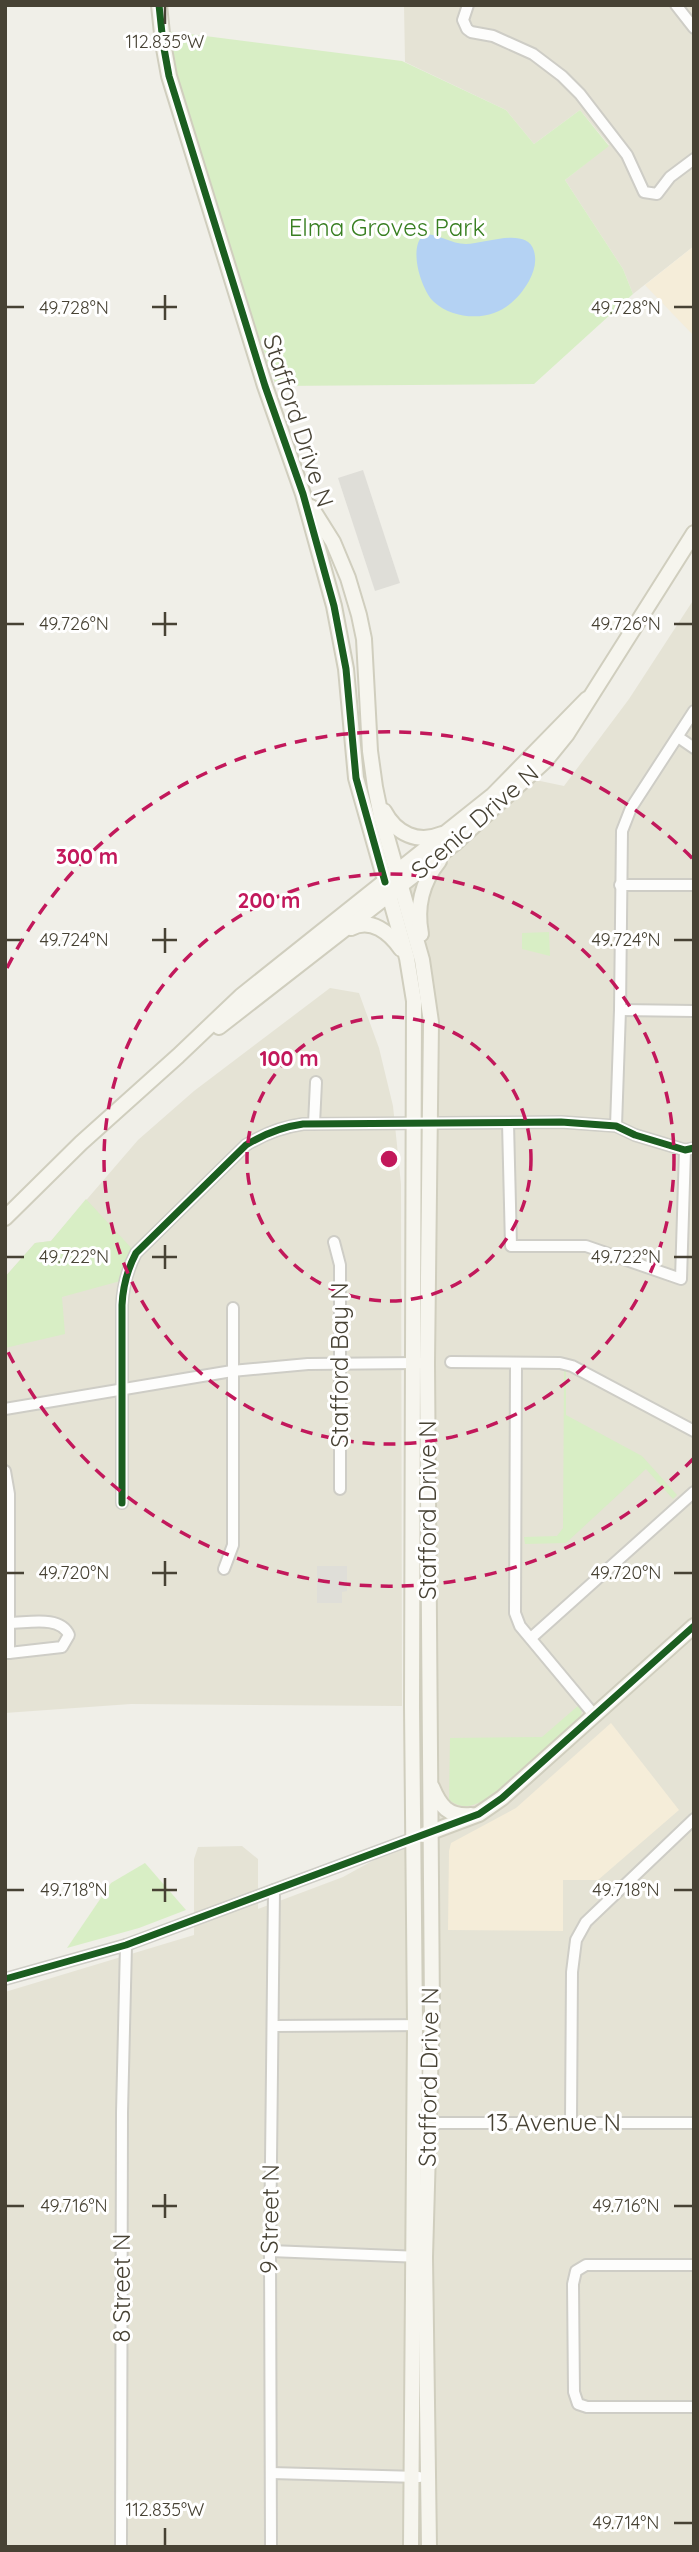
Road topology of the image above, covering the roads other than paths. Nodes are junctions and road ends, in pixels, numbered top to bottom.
1 (159, 5) edge
2 (468, 5) edge
3 (677, 6) edge
4 (694, 28) edge
5 (694, 159) edge
6 (303, 494) junction
7 (694, 533) edge
8 (694, 711) edge
9 (678, 737) junction
10 (694, 748) edge
11 (375, 787) junction
12 (452, 838) junction
13 (393, 884) junction
14 (620, 885) junction
15 (694, 885) edge
16 (338, 935) junction
17 (415, 959) junction
18 (620, 1010) junction
19 (694, 1011) edge
20 (178, 1056) junction
21 (316, 1082) dead end
22 (429, 1123) junction
23 (508, 1123) junction
24 (314, 1124) junction
25 (412, 1125) junction
26 (616, 1126) junction
27 (689, 1149) edge
28 (5, 1218) edge
29 (334, 1242) dead end
30 (233, 1308) dead end
31 (450, 1362) dead end
32 (340, 1363) junction
33 (412, 1363) junction
34 (427, 1363) junction
35 (516, 1363) junction
36 (232, 1371) junction
37 (121, 1389) junction
38 (5, 1409) edge
39 (694, 1431) edge
40 (5, 1471) edge
41 (340, 1489) dead end
42 (694, 1492) edge
43 (122, 1503) dead end
44 (224, 1569) dead end
45 (9, 1623) junction
46 (694, 1626) edge
47 (531, 1639) junction
48 (7, 1653) edge
49 (594, 1716) junction
50 (430, 1783) junction
51 (479, 1814) junction
52 (694, 1819) edge
53 (430, 1833) junction
54 (414, 1838) junction
55 (274, 1890) junction
56 (125, 1945) junction
57 (5, 1979) edge
58 (415, 2025) junction
59 (432, 2025) junction
60 (273, 2026) junction
61 (571, 2122) junction
62 (421, 2123) junction
63 (694, 2123) edge
64 (270, 2250) junction
65 (419, 2256) junction
66 (694, 2265) edge
67 (694, 2407) edge
68 (271, 2473) junction
69 (411, 2476) junction
70 (430, 2477) junction
71 (121, 2547) edge
72 (271, 2547) edge
73 (411, 2547) edge
74 (429, 2547) edge

1 - 6 main road, Stafford Drive N
2 - 5 street
3 - 4 street
6 - 11 main road, Stafford Drive N
6 - 13 main road, Stafford Drive N
7 - 12 main road, Scenic Drive N
8 - 9 street
9 - 10 street
9 - 14 street
11 - 12 main road
11 - 13 main road, Stafford Drive N
12 - 13 main road, Scenic Drive N
12 - 17 main road
13 - 16 main road, Scenic Drive N
13 - 17 main road, Stafford Drive N
13 - 20 main road, Scenic Drive N
14 - 15 street
14 - 18 street
16 - 17 main road
16 - 20 main road, Scenic Drive N
17 - 22 main road, Stafford Drive N
17 - 25 main road, Stafford Drive N
18 - 19 street
18 - 26 street
20 - 28 main road, Scenic Drive N
21 - 24 street
22 - 23 street
22 - 25 street
22 - 34 main road, Stafford Drive N
23 - 26 street
23 - 27 street
24 - 25 street
24 - 37 street
25 - 33 main road, Stafford Drive N
26 - 27 street
29 - 32 street, Stafford Bay N
30 - 36 street
31 - 35 street
32 - 33 street
32 - 36 street
32 - 41 street, Stafford Bay N
33 - 34 street
33 - 54 main road, Stafford Drive N
34 - 50 main road, Stafford Drive N
35 - 39 street
35 - 47 street
36 - 37 street
36 - 44 street
37 - 38 street
37 - 43 street
40 - 45 street
42 - 47 street
45 - 48 street
45 - 48 street
46 - 49 main road
47 - 49 street
49 - 51 main road
50 - 51 main road
50 - 53 main road, Stafford Drive N
51 - 53 main road
52 - 61 street
53 - 54 main road
53 - 59 main road, Stafford Drive N
54 - 55 street
54 - 58 main road, Stafford Drive N
55 - 56 street
55 - 60 street, 9 Street N
56 - 57 street
56 - 71 street, 8 Street N
58 - 59 street
58 - 60 street
58 - 62 main road, Stafford Drive N
59 - 62 main road, Stafford Drive N
60 - 64 street, 9 Street N
61 - 62 street, 13 Avenue N
61 - 63 street, 13 Avenue N
62 - 65 main road, Stafford Drive N
64 - 65 street
64 - 68 street, 9 Street N
65 - 69 main road, Stafford Drive N
65 - 70 main road, Stafford Drive N
66 - 67 street
68 - 69 street
68 - 72 street, 9 Street N
69 - 70 street
69 - 73 main road, Stafford Drive N
70 - 74 main road, Stafford Drive N

